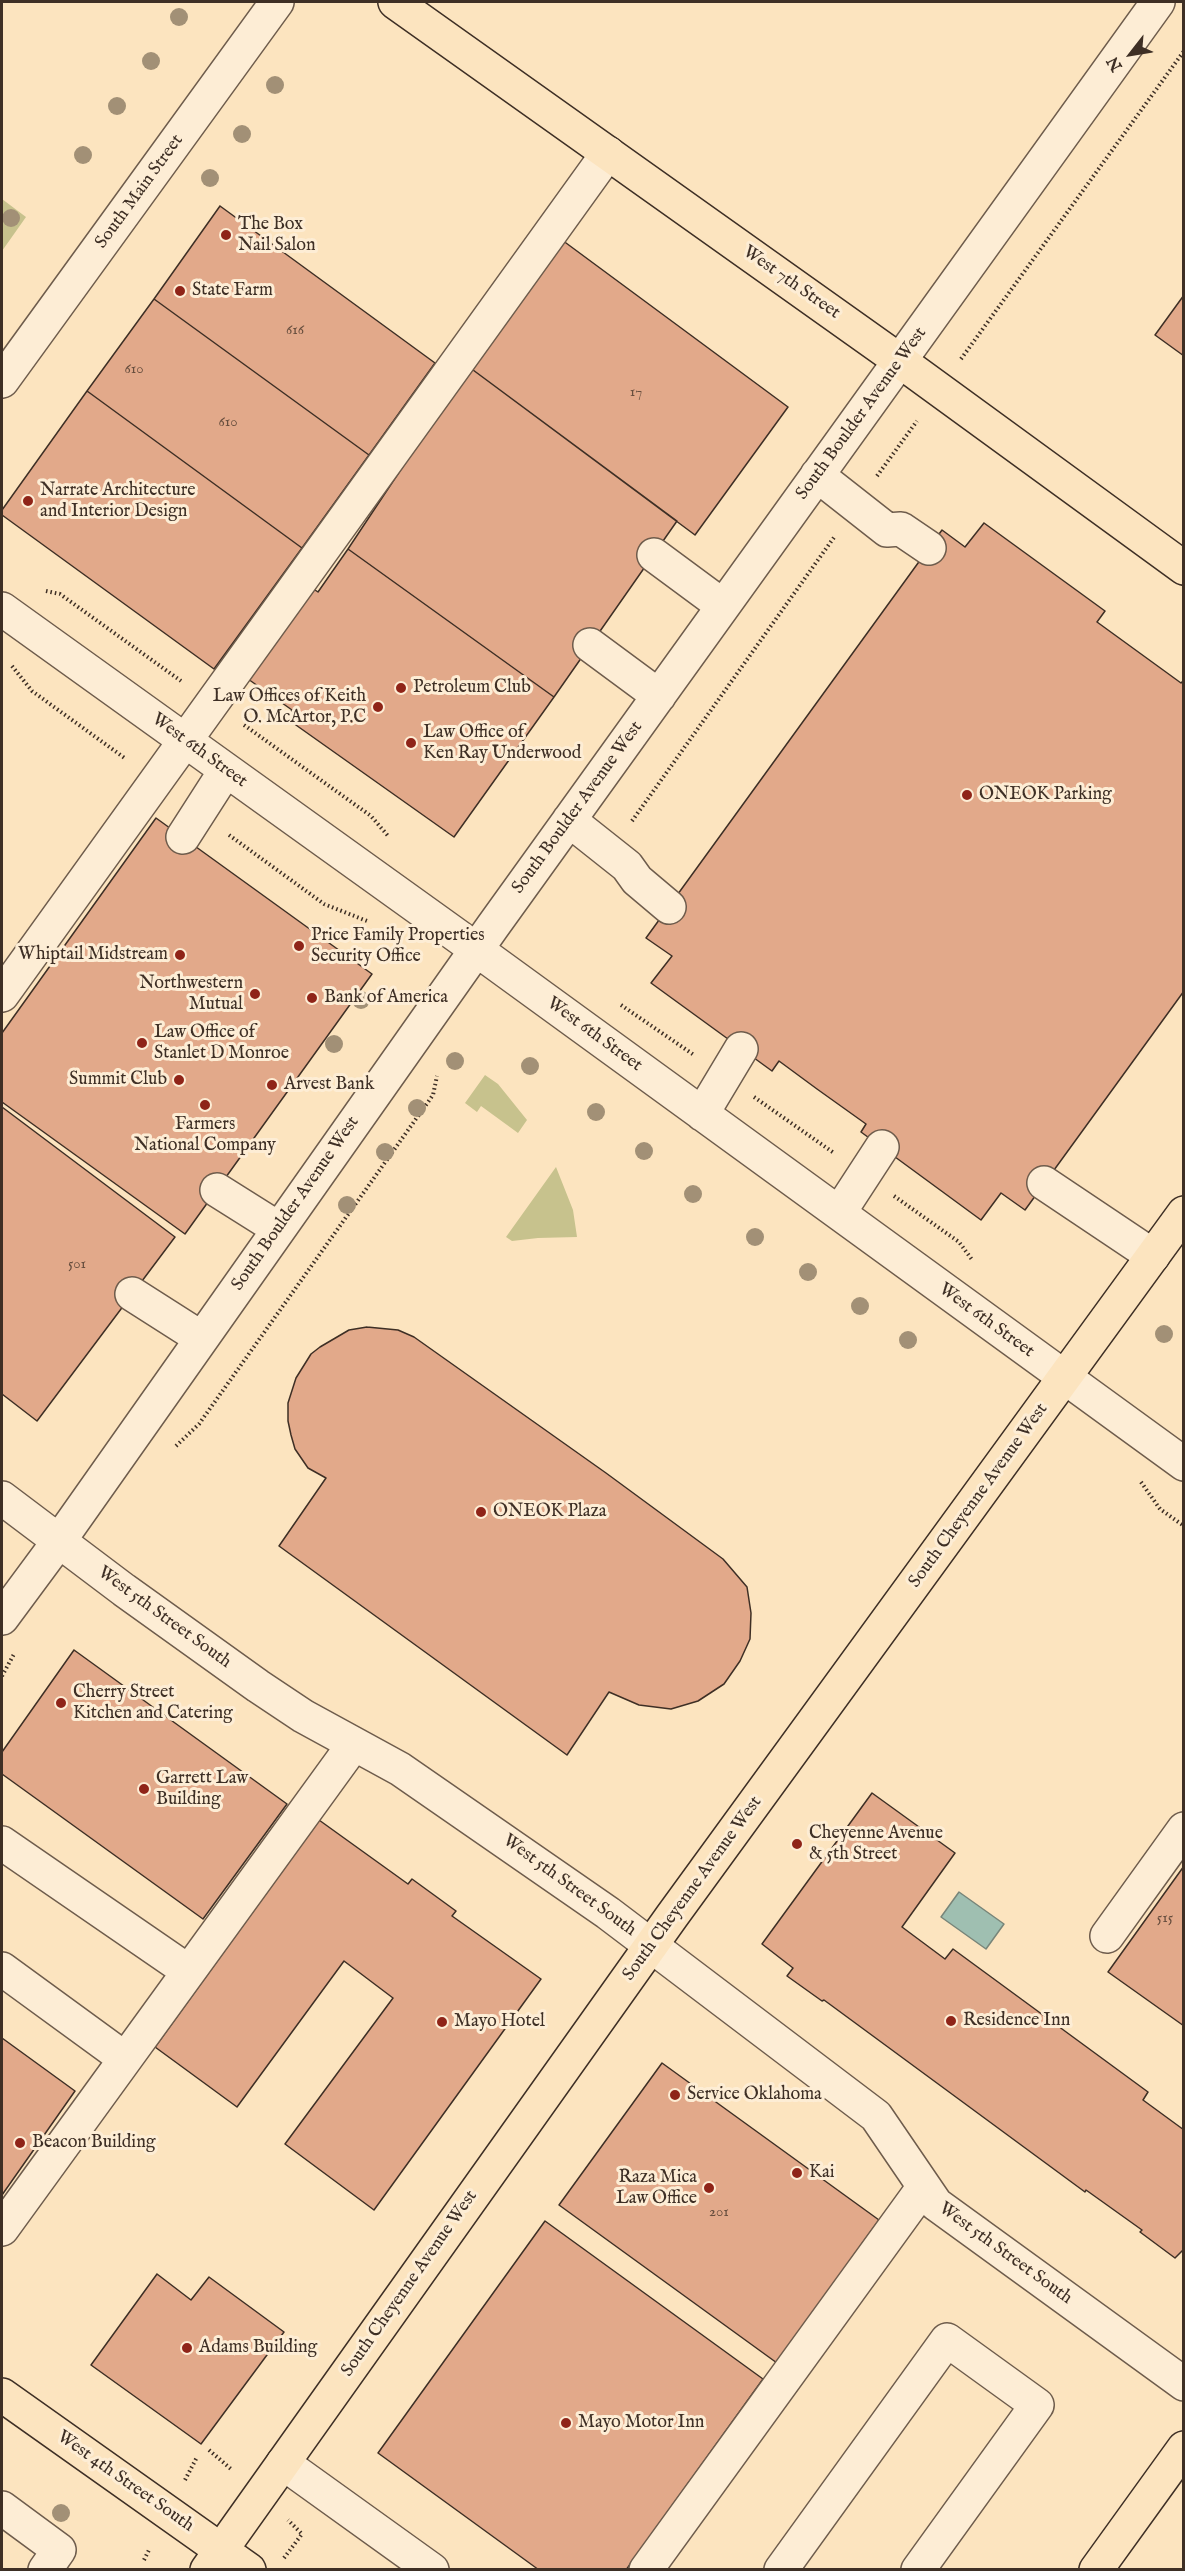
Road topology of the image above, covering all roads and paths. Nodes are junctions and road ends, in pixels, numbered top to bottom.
1 (277, 2) edge
2 (395, 2) edge
3 (1158, 2) edge
4 (1176, 2) edge
5 (1184, 7) edge
6 (1184, 51) edge
7 (608, 153) junction
8 (900, 361) junction
9 (2, 381) edge
10 (940, 390) junction
11 (818, 475) junction
12 (856, 506) junction
13 (929, 548) dead end
14 (654, 555) dead end
15 (1184, 568) edge
16 (39, 589) dead end
17 (723, 606) junction
18 (2, 609) edge
19 (590, 645) dead end
20 (659, 696) junction
21 (212, 704) junction
22 (186, 741) junction
23 (226, 770) junction
24 (569, 820) junction
25 (183, 837) dead end
26 (393, 842) dead end
27 (604, 848) junction
28 (669, 907) dead end
29 (477, 950) junction
30 (2, 995) edge
31 (741, 1049) dead end
32 (437, 1072) dead end
33 (702, 1114) junction
34 (882, 1148) dead end
35 (1044, 1183) dead end
36 (217, 1190) dead end
37 (1184, 1212) edge
38 (839, 1213) junction
39 (279, 1229) junction
40 (1153, 1256) junction
41 (132, 1294) dead end
42 (201, 1338) junction
43 (1065, 1378) junction
44 (173, 1448) dead end
45 (1184, 1464) edge
46 (2, 1498) edge
47 (59, 1541) junction
48 (2, 1618) edge
49 (354, 1744) junction
50 (1184, 1829) edge
51 (2, 1843) edge
52 (1107, 1936) dead end
53 (651, 1946) junction
54 (2, 1969) edge
55 (188, 1971) junction
56 (124, 2058) junction
57 (923, 2188) junction
58 (2, 2229) edge
59 (1184, 2384) edge
60 (5, 2406) edge
61 (1184, 2448) edge
62 (283, 2463) junction
63 (2, 2508) edge
64 (302, 2534) dead end
65 (214, 2560) edge
66 (282, 2561) dead end
67 (45, 2570) edge
68 (249, 2570) edge
69 (432, 2570) edge
70 (646, 2570) edge
71 (782, 2570) edge
72 (918, 2570) edge
73 (1096, 2570) edge

1 - 9 street, South Main Street
2 - 7 main road, West 7th Street
3 - 8 street, South Boulder Avenue West
4 - 5 street
6 - 10 path
7 - 8 main road, West 7th Street
7 - 21 street
8 - 10 main road, West 7th Street
8 - 11 street, South Boulder Avenue West
10 - 12 path
10 - 15 main road, West 7th Street
11 - 12 street
11 - 17 street, South Boulder Avenue West
12 - 13 street
12 - 27 path
14 - 17 street
16 - 21 path
17 - 20 street, South Boulder Avenue West
18 - 22 street, West 6th Street
19 - 20 street
20 - 24 street, South Boulder Avenue West
21 - 22 street
21 - 26 path
22 - 23 street, West 6th Street
22 - 30 street
23 - 25 street
23 - 29 street, West 6th Street
24 - 27 street
24 - 29 street, South Boulder Avenue West
27 - 28 street
29 - 33 street, West 6th Street
29 - 39 street, South Boulder Avenue West
31 - 33 street
32 - 44 path
33 - 38 street, West 6th Street
34 - 38 street
35 - 40 street
36 - 39 street
37 - 40 main road, South Cheyenne Avenue West
38 - 43 street, West 6th Street
39 - 42 street, South Boulder Avenue West
40 - 43 main road, South Cheyenne Avenue West
41 - 42 street
42 - 47 street, South Boulder Avenue West
43 - 45 street, West 6th Street
43 - 53 main road, South Cheyenne Avenue West
46 - 47 street, West 5th Street South
47 - 48 street, South Boulder Avenue West
47 - 49 street, West 5th Street South
49 - 53 street, West 5th Street South
49 - 55 street
50 - 52 street
51 - 55 street
53 - 57 street, West 5th Street South
53 - 62 main road, South Cheyenne Avenue West
54 - 56 street
55 - 56 street
56 - 58 street
57 - 59 street, West 5th Street South
57 - 70 street
60 - 65 main road, West 4th Street South
61 - 73 main road
62 - 65 main road, South Cheyenne Avenue West
62 - 69 street
63 - 67 street
64 - 66 path
65 - 68 main road, West 4th Street South
71 - 72 street

